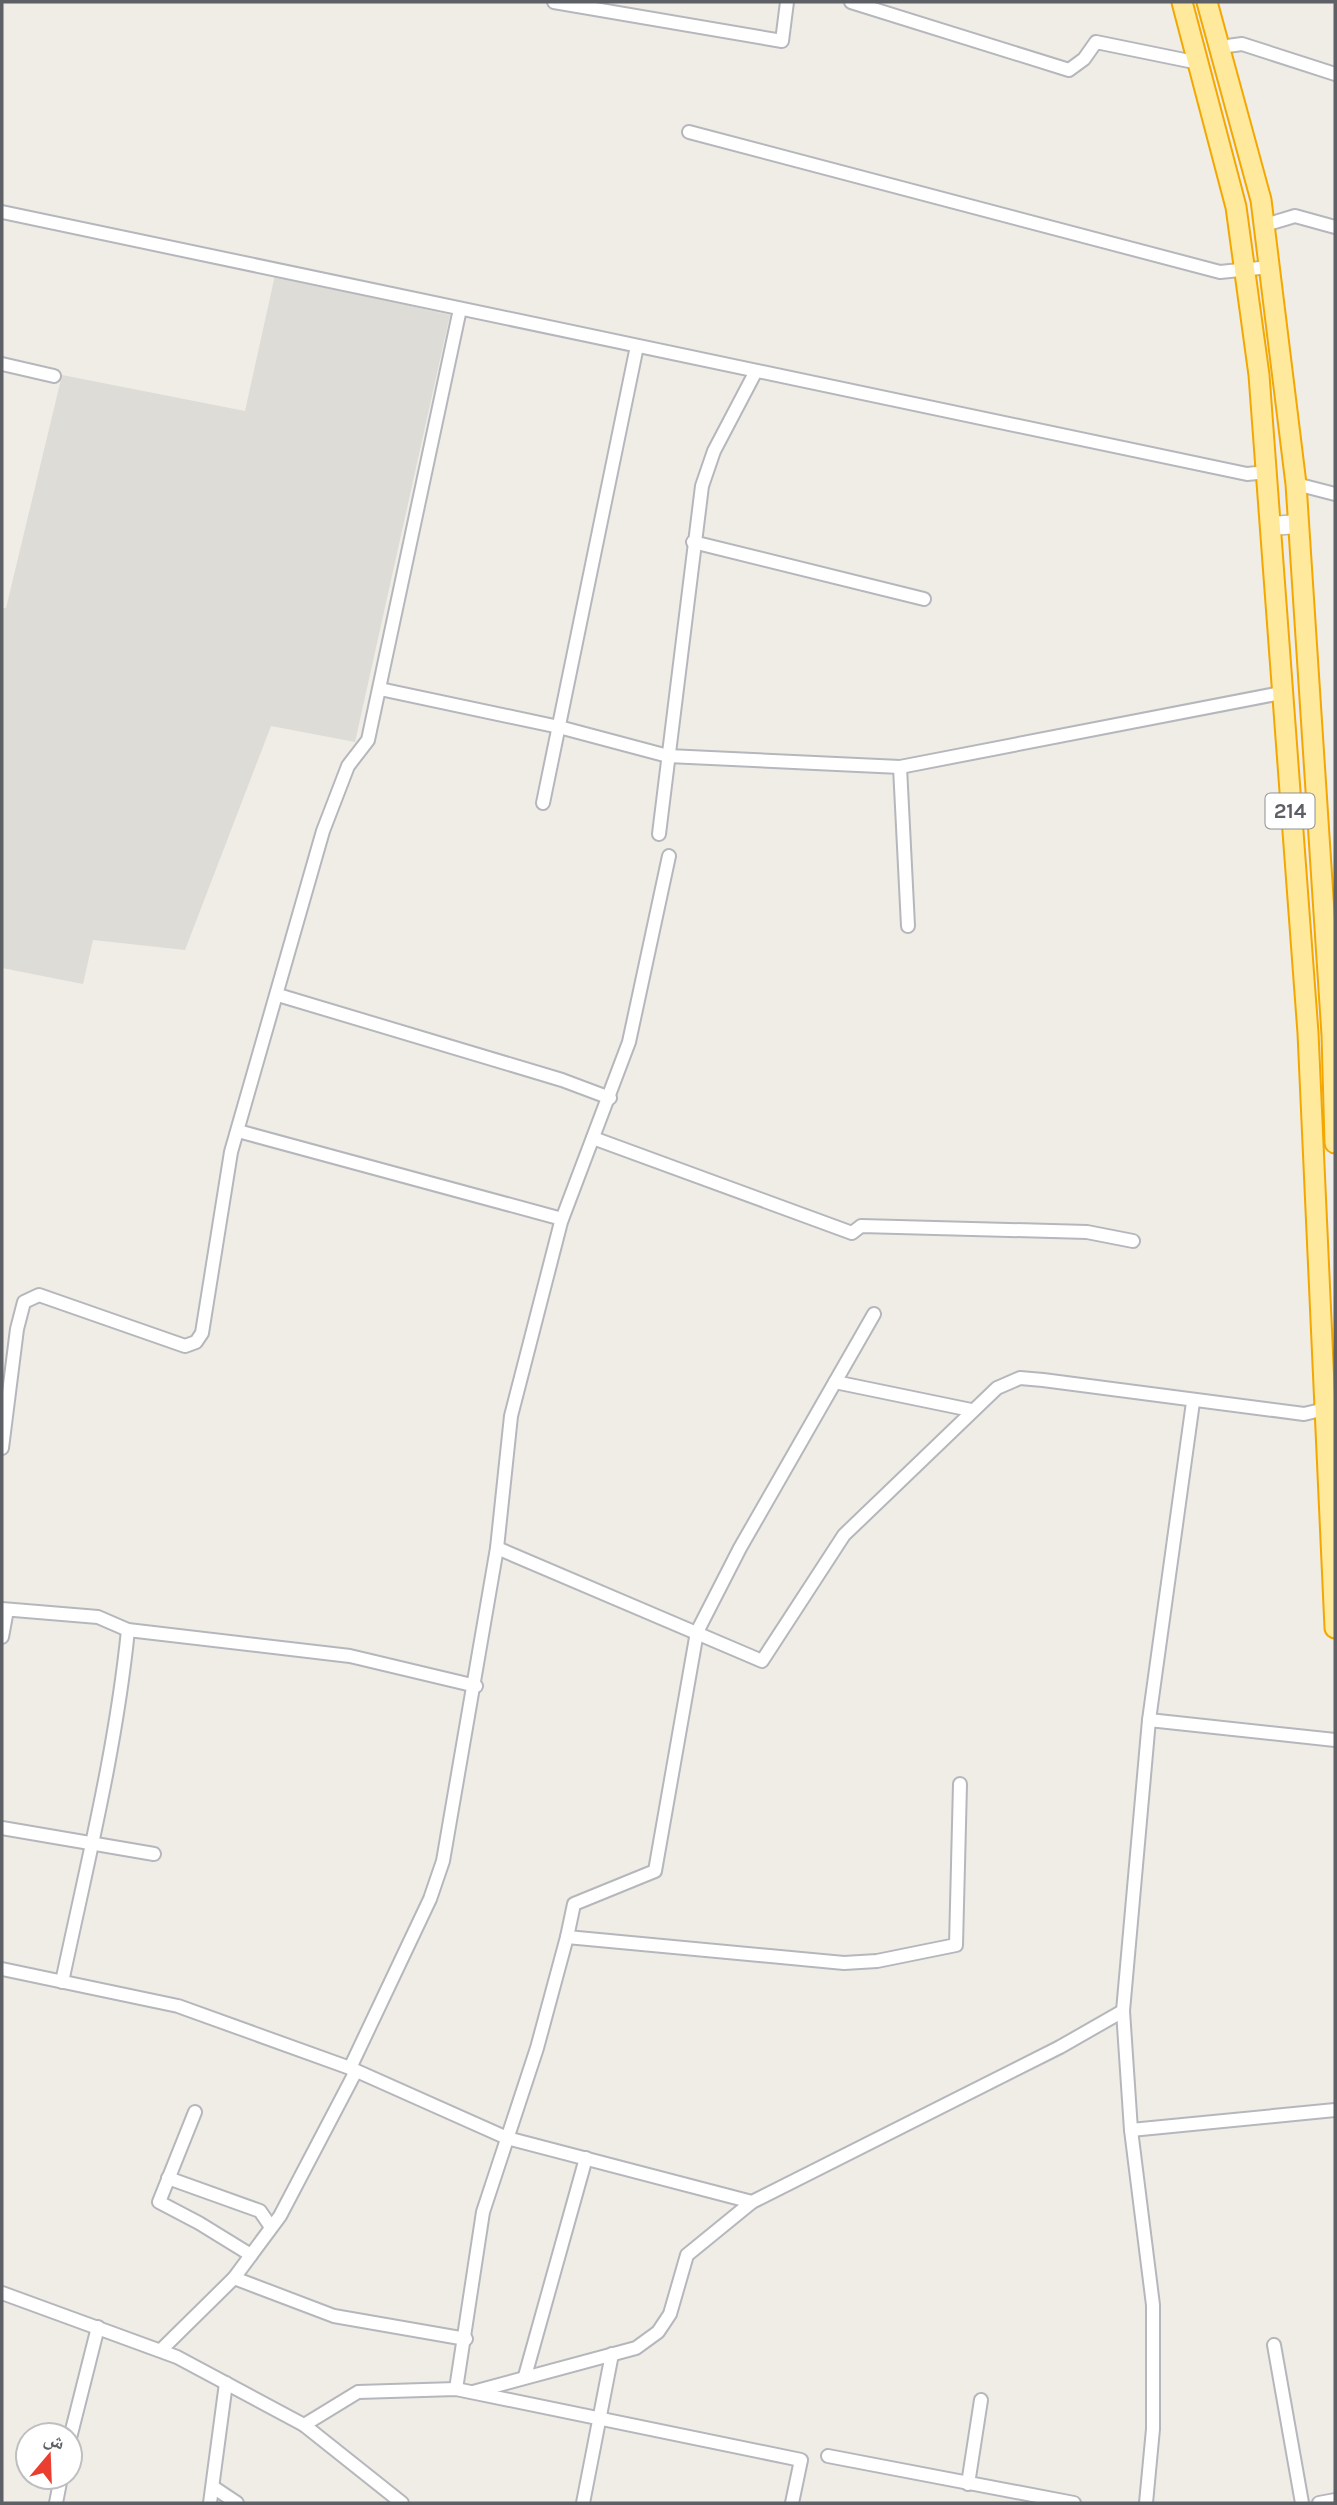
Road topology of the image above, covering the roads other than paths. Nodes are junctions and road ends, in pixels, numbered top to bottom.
1 (554, 2) edge
2 (787, 2) edge
3 (851, 2) edge
4 (1182, 2) edge
5 (1208, 2) edge
6 (1220, 47) junction
7 (1199, 63) junction
8 (1335, 74) edge
9 (689, 132) dead end
10 (2, 212) edge
11 (1265, 225) junction
12 (1335, 227) edge
13 (1270, 267) junction
14 (1244, 269) junction
15 (460, 309) junction
16 (637, 346) junction
17 (2, 364) edge
18 (755, 371) junction
19 (54, 376) dead end
20 (1268, 472) junction
21 (1296, 484) junction
22 (1335, 494) edge
23 (1298, 524) junction
24 (1271, 526) junction
25 (694, 542) junction
26 (924, 599) dead end
27 (380, 689) junction
28 (1280, 693) junction
29 (559, 727) junction
30 (668, 756) junction
31 (900, 767) junction
32 (543, 803) dead end
33 (659, 834) dead end
34 (669, 856) dead end
35 (908, 926) dead end
36 (278, 995) junction
37 (1334, 1036) edge
38 (610, 1098) junction
39 (238, 1131) junction
40 (593, 1138) junction
41 (1335, 1143) edge
42 (562, 1219) junction
43 (1133, 1241) dead end
44 (874, 1314) dead end
45 (835, 1382) junction
46 (1193, 1402) junction
47 (1325, 1409) junction
48 (971, 1410) junction
49 (2, 1448) edge
50 (497, 1548) junction
51 (4, 1610) edge
52 (1335, 1628) edge
53 (128, 1630) junction
54 (697, 1632) junction
55 (2, 1637) edge
56 (476, 1686) junction
57 (1149, 1720) junction
58 (1335, 1740) edge
59 (960, 1784) dead end
60 (2, 1828) edge
61 (92, 1843) junction
62 (154, 1854) dead end
63 (567, 1937) junction
64 (2, 1969) edge
65 (62, 1982) junction
66 (1123, 2011) junction
67 (353, 2069) junction
68 (1335, 2110) edge
69 (195, 2112) dead end
70 (1131, 2130) junction
71 (507, 2138) junction
72 (586, 2158) junction
73 (168, 2178) junction
74 (752, 2202) junction
75 (271, 2227) junction
76 (251, 2255) junction
77 (234, 2278) junction
78 (2, 2292) edge
79 (98, 2327) junction
80 (466, 2339) junction
81 (1274, 2345) dead end
82 (161, 2350) junction
83 (611, 2354) junction
84 (526, 2376) junction
85 (226, 2383) junction
86 (456, 2389) junction
87 (473, 2392) junction
88 (981, 2400) dead end
89 (601, 2419) junction
90 (74, 2421) edge
91 (304, 2424) junction
92 (828, 2456) dead end
93 (968, 2484) junction
94 (213, 2487) junction
95 (1335, 2500) edge
96 (210, 2503) edge
97 (237, 2503) edge
98 (402, 2503) edge
99 (583, 2503) edge
100 (792, 2503) edge
101 (1074, 2503) edge
102 (1146, 2503) edge
103 (1302, 2503) edge
104 (1319, 2503) edge

1 - 2 street
3 - 7 street
4 - 7 highway, 214
5 - 6 highway, 214
6 - 8 street
6 - 11 highway, 214
7 - 14 highway, 214
9 - 14 street
10 - 15 street
11 - 12 street
11 - 13 highway, 214
13 - 14 street
13 - 21 highway, 214
14 - 20 highway, 214
15 - 16 street
15 - 27 street
16 - 18 street
16 - 29 street
17 - 19 street
18 - 20 street
18 - 25 street
20 - 24 highway, 214
21 - 22 street
21 - 23 highway, 214
23 - 24 main road
23 - 37 highway, 214
24 - 28 highway, 214
25 - 26 street
25 - 30 street
27 - 29 street
27 - 36 street
28 - 31 street
28 - 47 highway, 214
29 - 30 street
29 - 32 street
30 - 31 street
30 - 33 street
31 - 35 street
34 - 38 street
36 - 38 street
36 - 39 street
37 - 41 highway, 214
38 - 40 street
39 - 42 street
39 - 49 street
40 - 42 street
40 - 43 street
42 - 50 street
44 - 45 street
45 - 48 street
45 - 54 street
46 - 47 street
46 - 48 street
46 - 57 street
47 - 52 highway, 214
48 - 54 street
50 - 54 street
50 - 56 street
51 - 53 street
51 - 55 street
53 - 56 street
53 - 61 street
54 - 63 street
56 - 67 street
57 - 58 street
57 - 66 street
59 - 63 street
60 - 61 street
61 - 62 street
61 - 65 street
63 - 71 street
64 - 65 street
65 - 67 street
66 - 70 street
66 - 74 street
67 - 71 street
67 - 75 street
68 - 70 street
69 - 73 street
70 - 102 street
71 - 72 street
71 - 80 street
72 - 74 street
72 - 84 street
73 - 75 street
73 - 76 street
74 - 83 street
75 - 76 street
76 - 77 street
77 - 80 street
77 - 82 street
78 - 79 street
79 - 82 street
79 - 90 street
80 - 86 street
81 - 103 street
82 - 85 street
83 - 84 street
83 - 89 street
84 - 87 street
85 - 91 street
85 - 94 street
86 - 87 street
86 - 91 street
87 - 89 street
88 - 93 street
89 - 99 street
89 - 100 street
91 - 98 street
92 - 93 street
93 - 101 street
94 - 96 street
94 - 97 street
95 - 104 street

